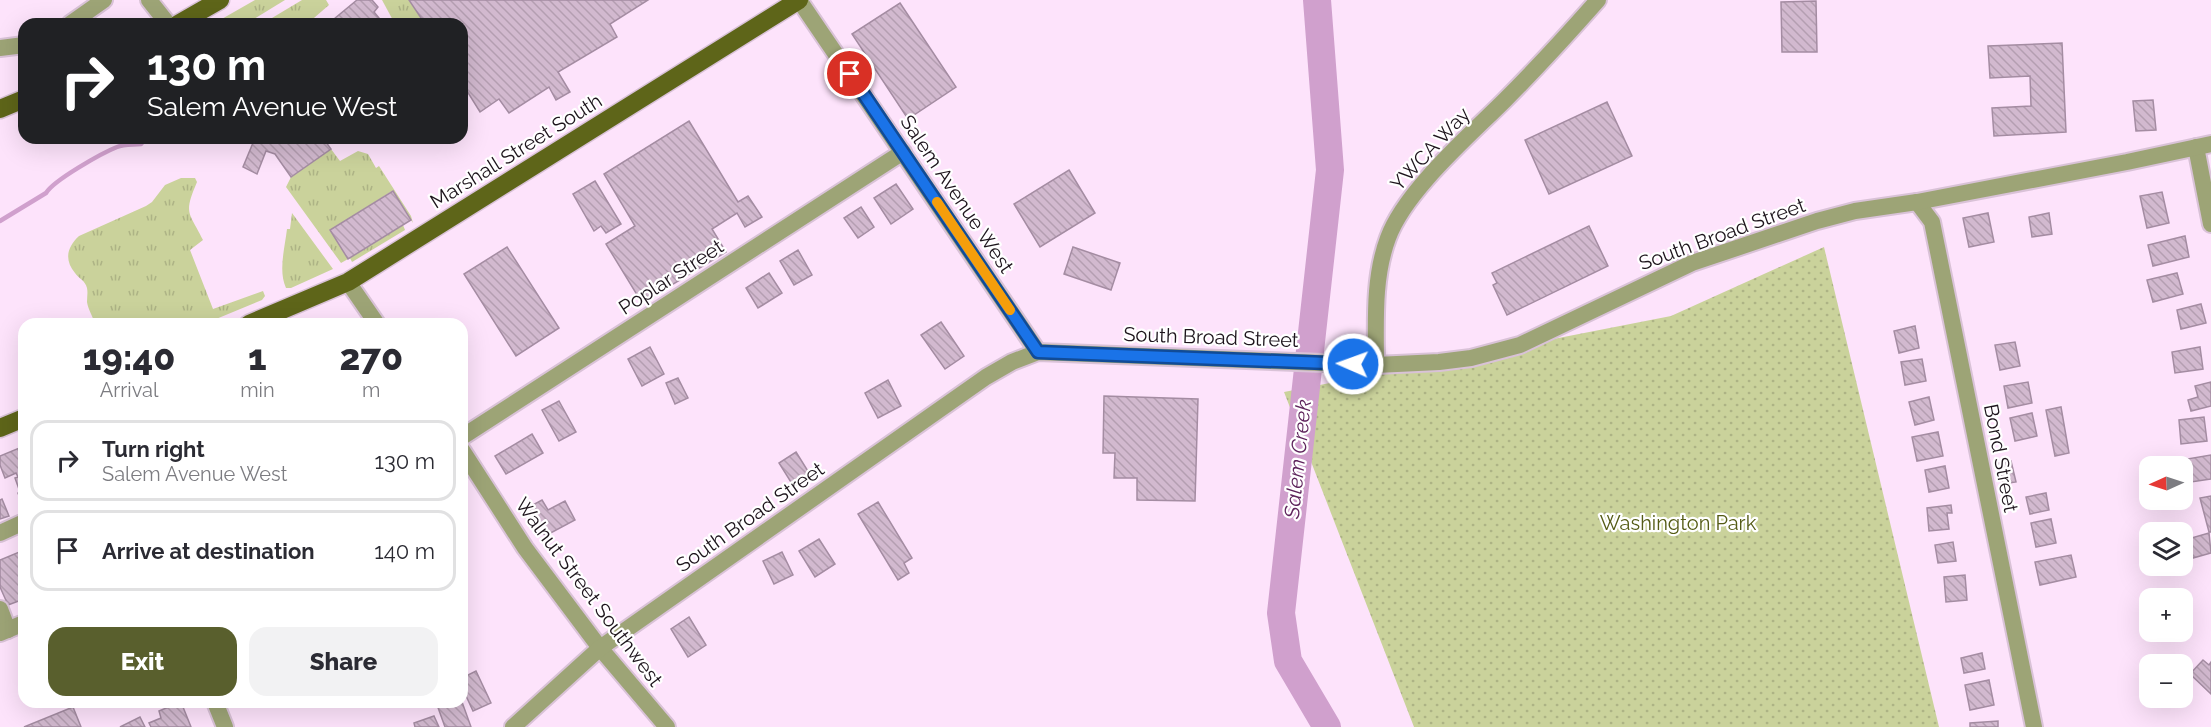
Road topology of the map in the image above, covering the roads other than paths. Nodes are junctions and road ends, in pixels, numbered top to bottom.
1 (104, 0) edge
2 (149, 0) edge
3 (220, 0) edge
4 (799, 0) edge
5 (1598, 0) edge
6 (78, 18) edge
7 (163, 18) edge
8 (188, 18) edge
9 (18, 46) edge
10 (0, 48) edge
11 (18, 102) edge
12 (0, 109) edge
13 (2204, 145) edge
14 (903, 152) junction
15 (1917, 202) junction
16 (2211, 224) edge
17 (348, 282) junction
18 (263, 318) edge
19 (372, 318) edge
20 (1038, 352) junction
21 (1376, 365) junction
22 (18, 420) edge
23 (0, 428) edge
24 (468, 433) edge
25 (468, 459) edge
26 (18, 525) edge
27 (0, 533) edge
28 (0, 609) edge
29 (11, 629) edge
30 (600, 648) junction
31 (217, 708) edge
32 (225, 727) edge
33 (513, 727) edge
34 (667, 727) edge
35 (2034, 727) edge

1 - 6 street
2 - 7 street
3 - 8 main road
4 - 14 street, Salem Avenue West
4 - 17 main road, Marshall Street South
5 - 21 street, YWCA Way
9 - 10 street
11 - 12 main road
13 - 15 street, South Broad Street
13 - 16 street
14 - 20 street, Salem Avenue West
14 - 24 street, Poplar Street
15 - 21 street, South Broad Street
15 - 35 street, Bond Street
17 - 18 main road, Marshall Street South
17 - 19 street
20 - 21 street, South Broad Street
20 - 30 street, South Broad Street
22 - 23 main road
25 - 30 street, Walnut Street Southwest
26 - 27 street
28 - 29 street
30 - 33 street, South Broad Street
30 - 34 street, Walnut Street Southwest
31 - 32 street

